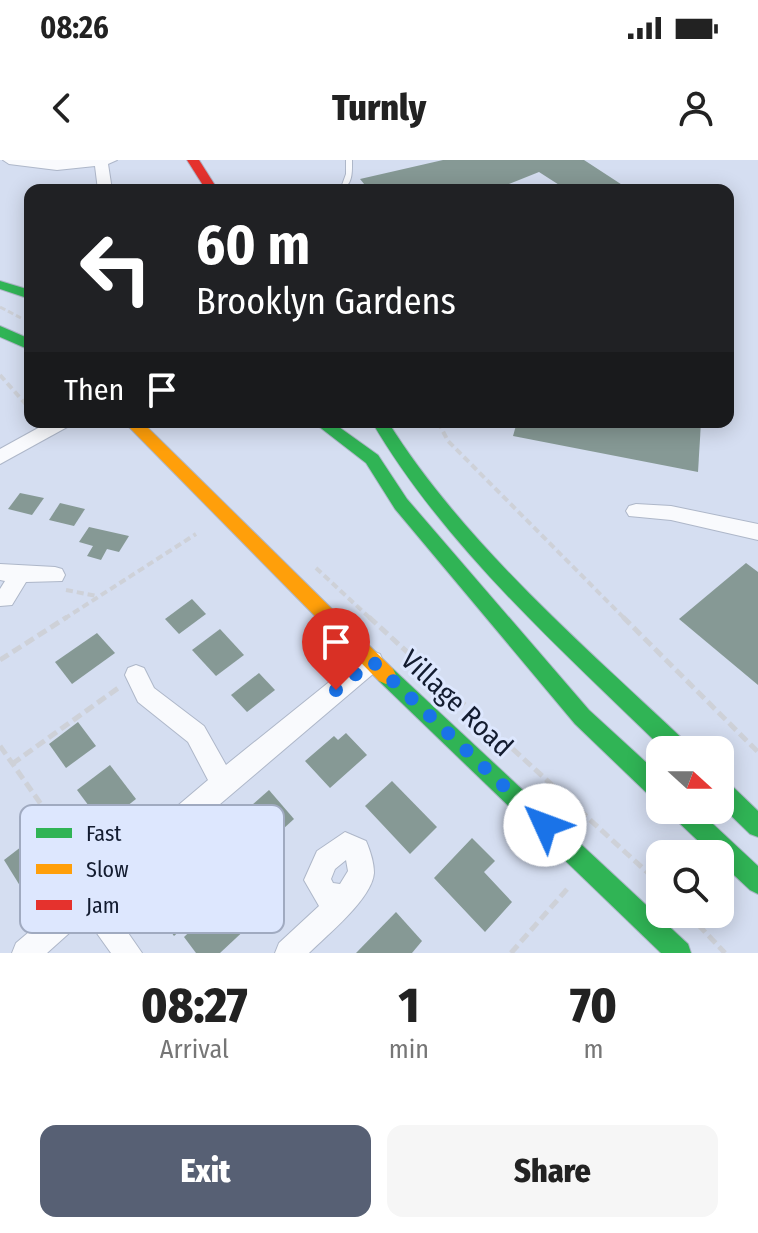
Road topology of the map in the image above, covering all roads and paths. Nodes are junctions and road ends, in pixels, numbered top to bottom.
1 (9, 160) edge
2 (193, 160) edge
3 (349, 160) edge
4 (106, 161) edge
5 (105, 184) edge
6 (208, 184) edge
7 (345, 184) edge
8 (0, 267) edge
9 (24, 273) edge
10 (0, 285) edge
11 (24, 293) edge
12 (0, 307) edge
13 (24, 320) edge
14 (0, 331) edge
15 (24, 342) edge
16 (0, 375) edge
17 (24, 402) edge
18 (52, 428) edge
19 (138, 428) edge
20 (329, 428) edge
21 (383, 428) edge
22 (441, 428) edge
23 (0, 457) edge
24 (636, 511) dead end
25 (758, 532) edge
26 (196, 534) dead end
27 (307, 559) dead end
28 (10, 573) edge
29 (55, 575) joint
30 (99, 596) junction
31 (5, 599) dead end
32 (0, 660) edge
33 (372, 661) junction
34 (136, 675) joint
35 (665, 736) edge
36 (0, 746) edge
37 (758, 752) edge
38 (12, 764) junction
39 (646, 777) edge
40 (223, 783) junction
41 (734, 803) edge
42 (38, 805) edge
43 (198, 805) edge
44 (697, 824) edge
45 (758, 826) edge
46 (588, 865) junction
47 (646, 869) edge
48 (758, 882) edge
49 (346, 898) dead end
50 (701, 928) edge
51 (51, 933) edge
52 (117, 933) edge
53 (26, 953) edge
54 (128, 953) edge
55 (289, 953) edge
56 (511, 953) edge
57 (679, 953) edge
58 (725, 953) edge

1 - 4 street
2 - 6 main road
3 - 7 lane
4 - 5 street
8 - 9 main road
10 - 11 main road
12 - 13 path
14 - 15 main road
16 - 17 path
18 - 23 street
19 - 33 main road, Village Road
20 - 39 main road
21 - 35 main road
22 - 37 path
24 - 25 street
26 - 30 path
27 - 47 path
28 - 29 street
28 - 31 street
29 - 30 path
30 - 32 path
33 - 40 street
33 - 46 main road, Village Road
34 - 38 path
34 - 40 street
36 - 38 path
38 - 42 path
40 - 43 street
41 - 45 main road
44 - 48 main road
46 - 56 path
46 - 57 main road, Village Road
49 - 55 street
50 - 58 path
51 - 53 street
52 - 54 street

